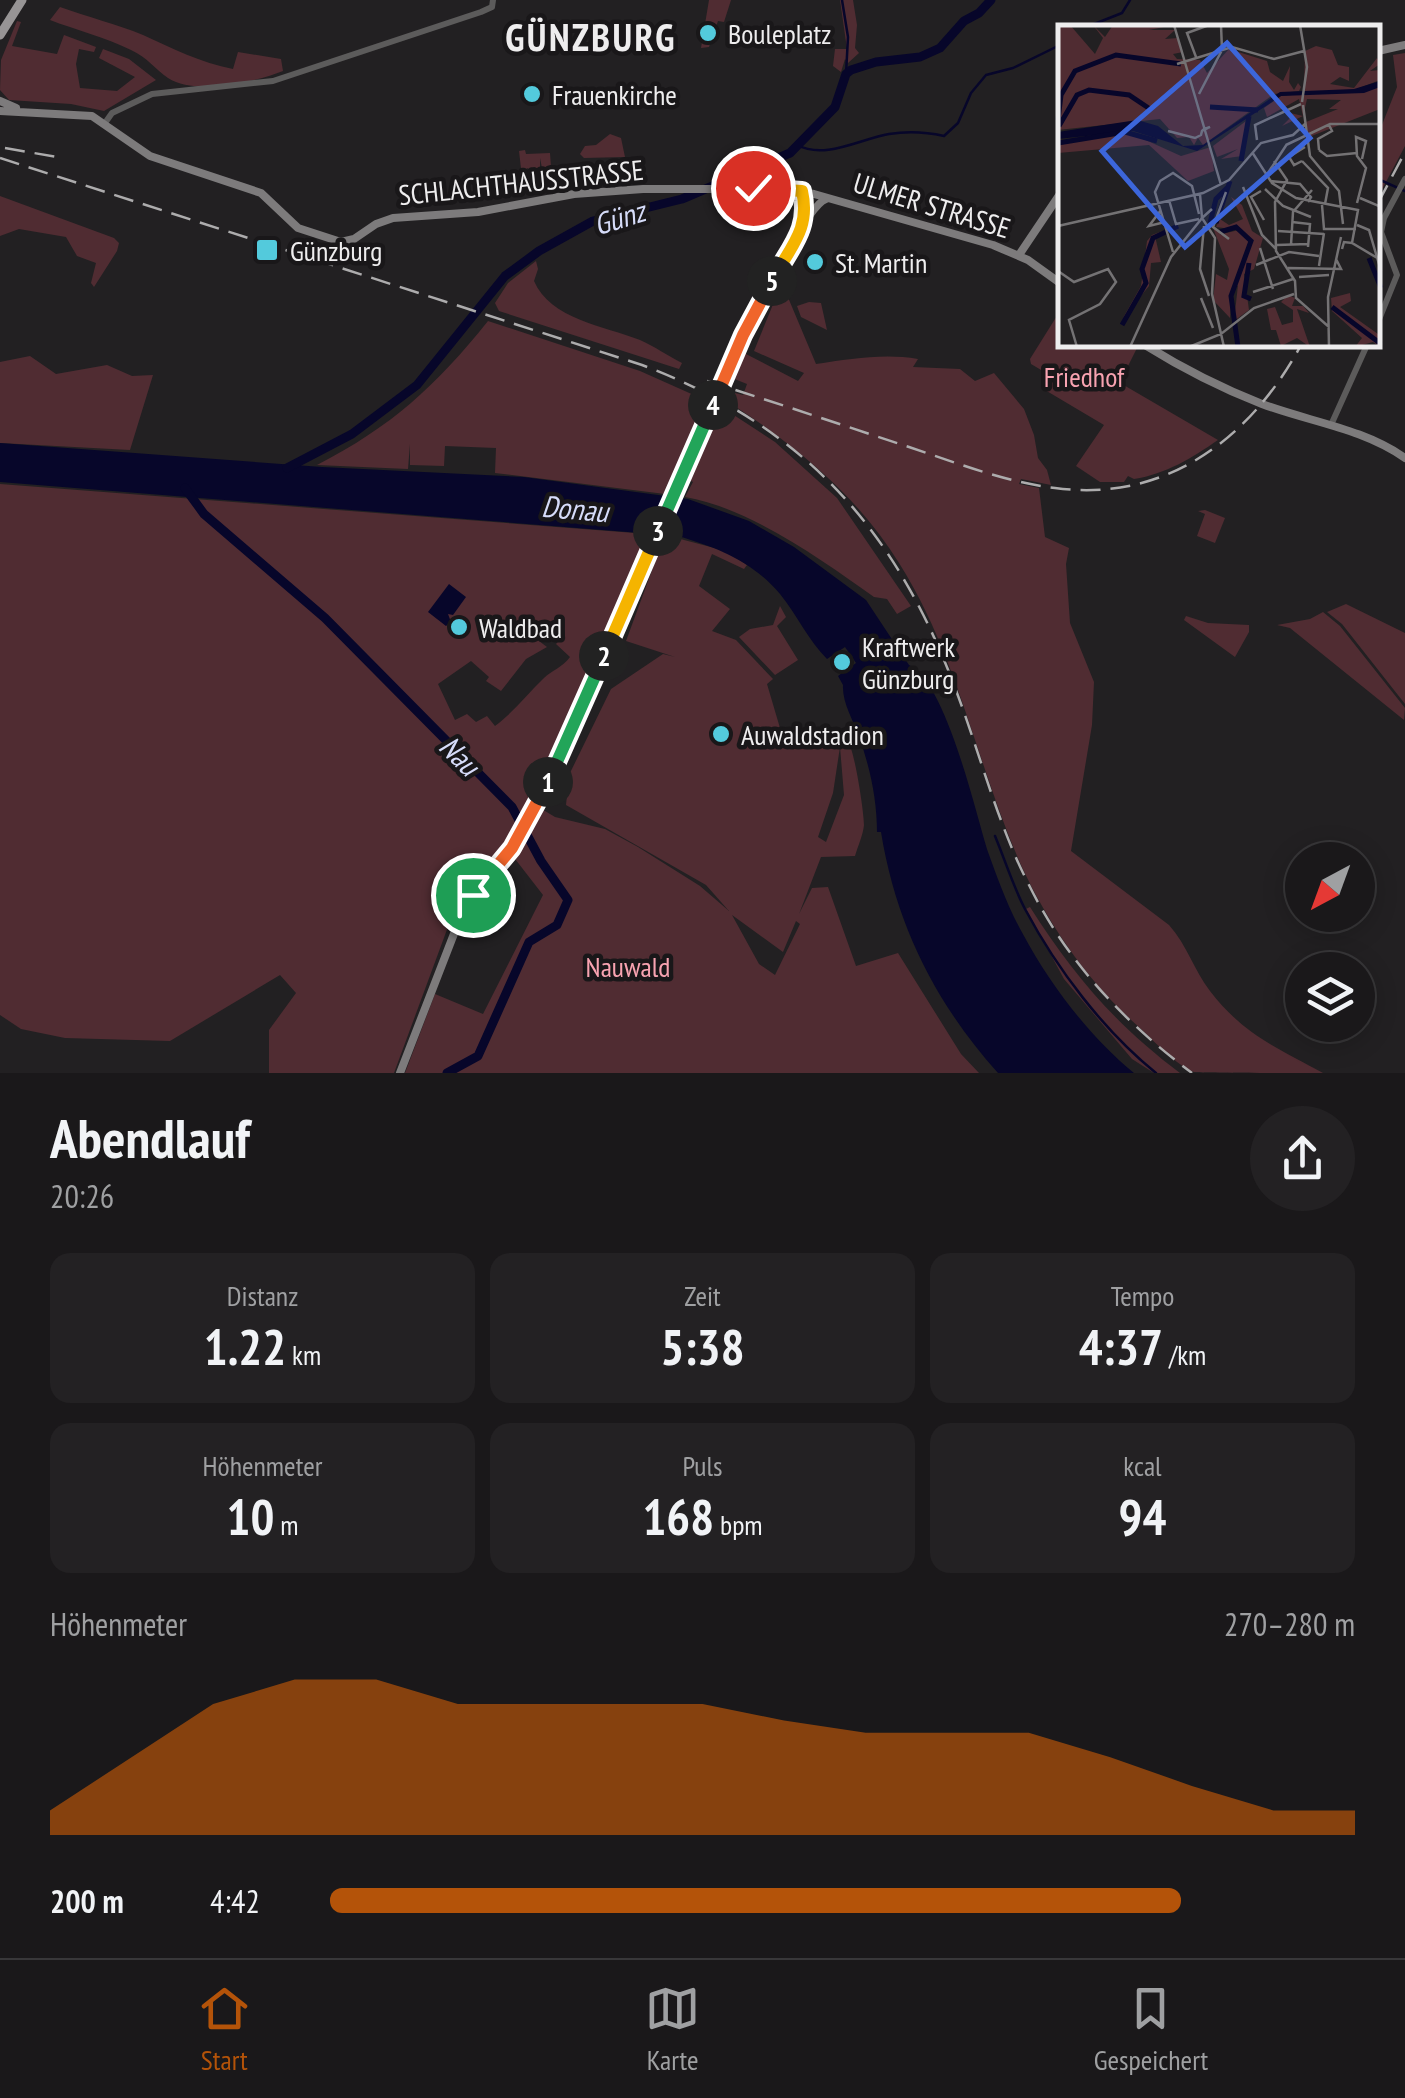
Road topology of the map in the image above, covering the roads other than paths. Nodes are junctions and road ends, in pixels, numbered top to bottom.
1 (22, 0) edge
2 (492, 4) edge
3 (0, 35) edge
4 (1405, 45) edge
5 (1380, 51) edge
6 (0, 106) edge
7 (25, 112) junction
8 (105, 123) junction
9 (1404, 182) edge
10 (783, 189) joint
11 (802, 191) junction
12 (1058, 197) edge
13 (830, 198) junction
14 (805, 222) junction
15 (1020, 256) junction
16 (1058, 283) edge
17 (1380, 317) edge
18 (1151, 348) edge
19 (1366, 348) edge
20 (1331, 425) junction
21 (1405, 458) edge
22 (400, 1073) edge

1 - 3 main road
2 - 8 street
4 - 5 main road
6 - 7 main road
6 - 7 main road
7 - 8 main road
8 - 10 main road, SCHLACHTHAUSSTRASSE
9 - 17 street
10 - 11 main road, ULMER STRASSE
11 - 13 main road, ULMER STRASSE
11 - 14 main road
12 - 15 main road
13 - 14 main road
13 - 15 main road, ULMER STRASSE
14 - 22 main road, bridge
15 - 16 main road, ULMER STRASSE
18 - 20 main road
19 - 20 street
20 - 21 main road

